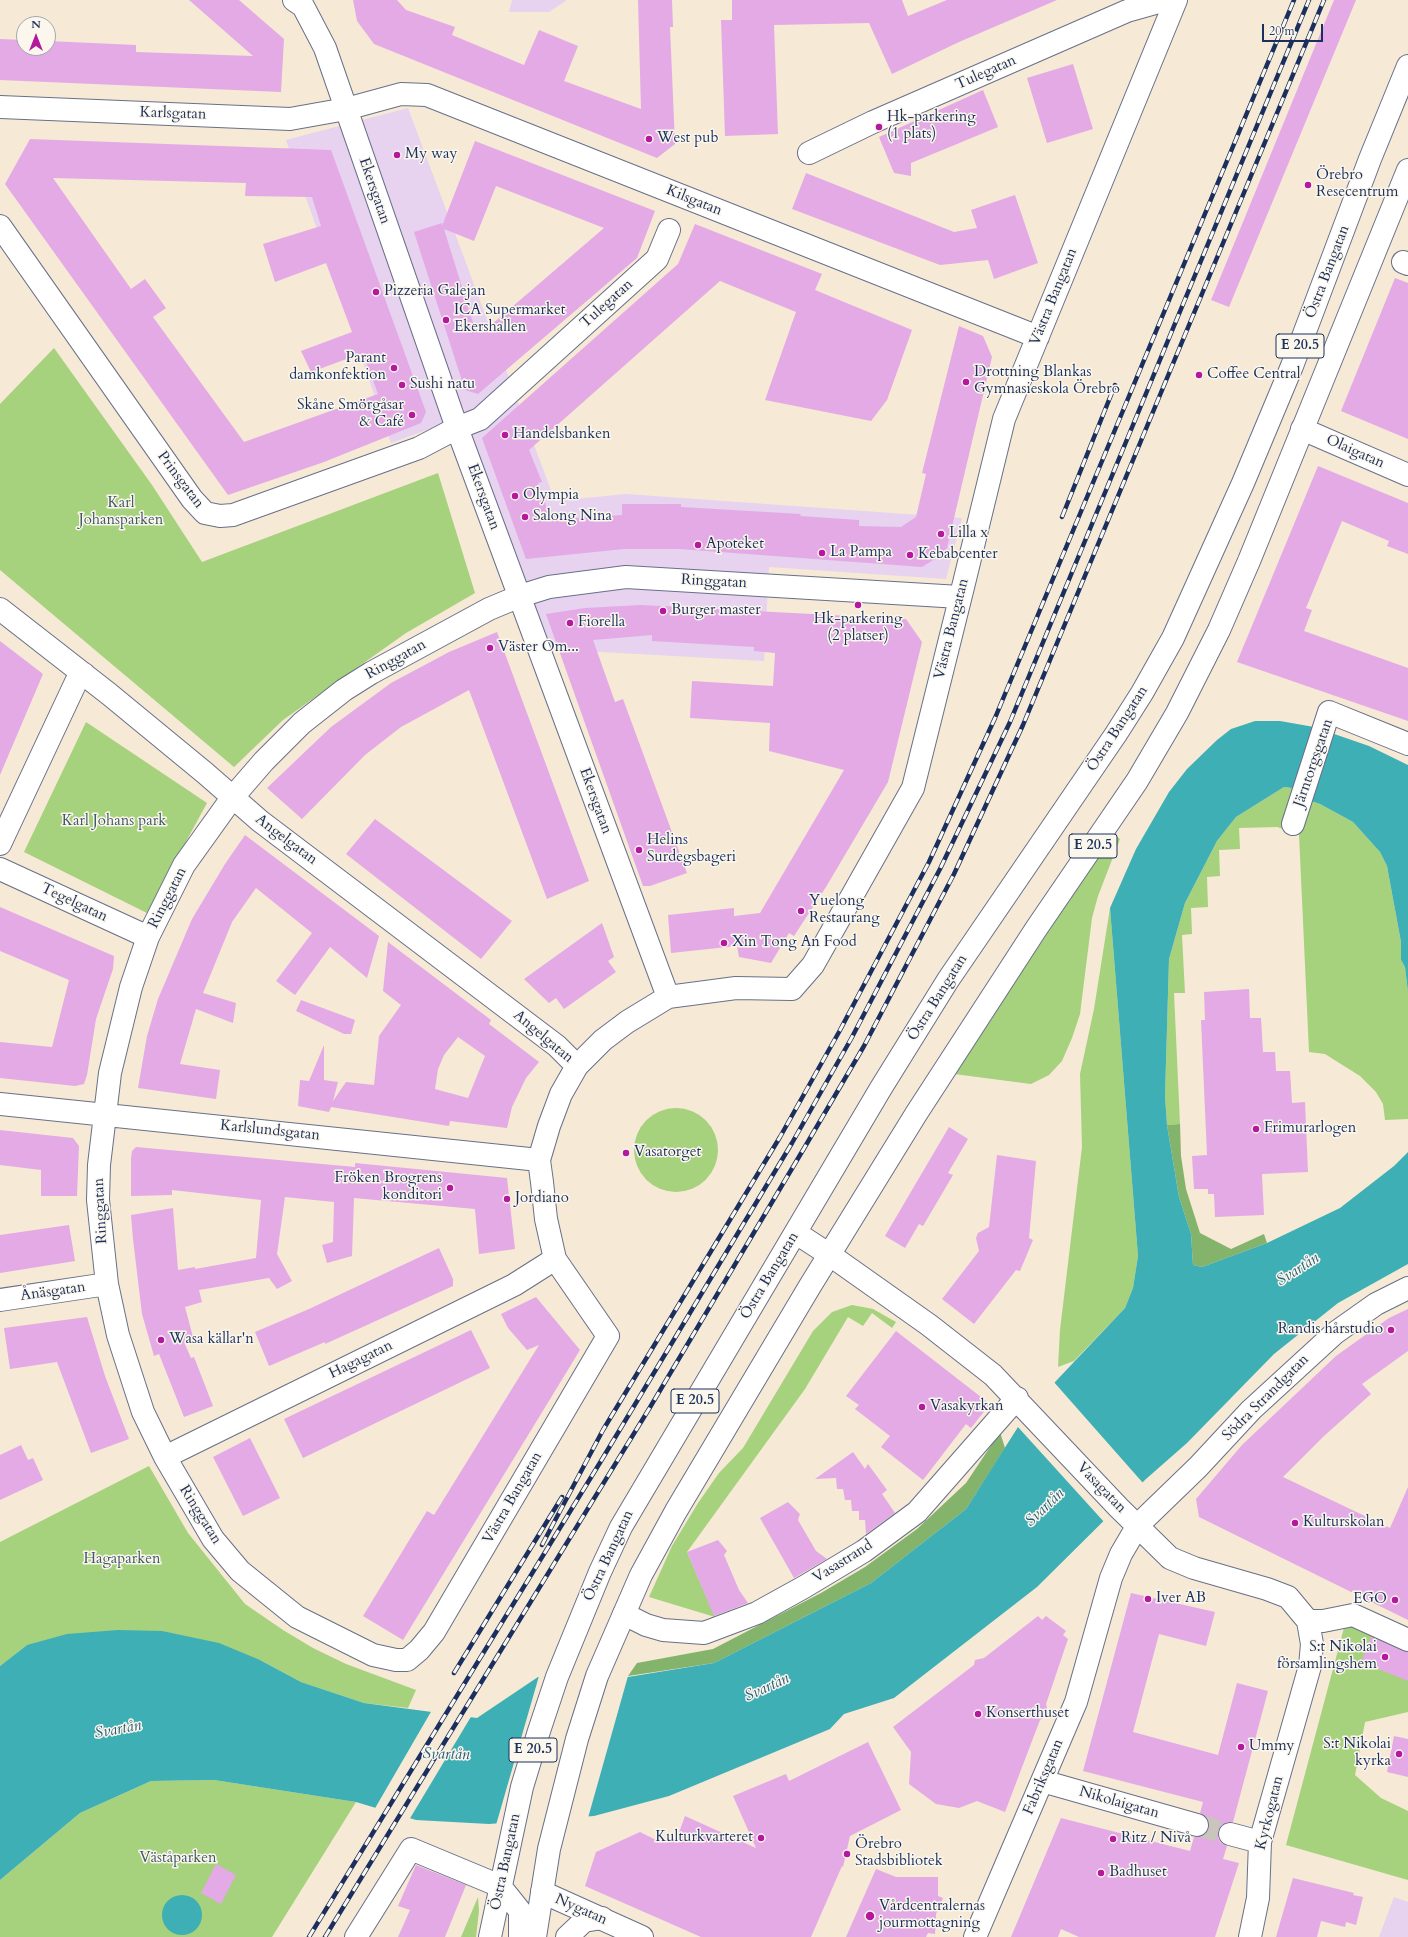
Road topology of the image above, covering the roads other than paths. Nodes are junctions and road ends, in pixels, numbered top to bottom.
1 (294, 0) edge
2 (1166, 0) edge
3 (1176, 0) edge
4 (1408, 66) edge
5 (0, 107) edge
6 (346, 109) junction
7 (809, 153) dead end
8 (1408, 170) edge
9 (0, 226) edge
10 (669, 230) dead end
11 (1038, 337) junction
12 (1271, 416) junction
13 (457, 428) junction
14 (1302, 429) junction
15 (1408, 475) edge
16 (520, 596) junction
17 (960, 597) junction
18 (0, 609) edge
19 (84, 674) junction
20 (1408, 744) edge
21 (232, 798) junction
22 (1293, 824) dead end
23 (0, 844) edge
24 (0, 869) edge
25 (148, 937) junction
26 (668, 997) junction
27 (577, 1066) junction
28 (0, 1104) edge
29 (106, 1114) junction
30 (539, 1160) junction
31 (796, 1233) junction
32 (830, 1255) junction
33 (555, 1258) junction
34 (107, 1284) junction
35 (1408, 1288) edge
36 (0, 1300) edge
37 (1023, 1405) junction
38 (165, 1457) junction
39 (1138, 1525) junction
40 (624, 1614) junction
41 (1308, 1621) junction
42 (1408, 1640) edge
43 (413, 1655) joint
44 (1042, 1781) junction
45 (1197, 1825) tunnel mouth
46 (1230, 1834) tunnel mouth
47 (1260, 1842) junction
48 (500, 1886) junction
49 (542, 1892) junction
50 (602, 1918) junction
51 (356, 1937) edge
52 (490, 1937) edge
53 (520, 1937) edge
54 (535, 1937) edge
55 (567, 1937) edge
56 (642, 1937) edge
57 (975, 1937) edge
58 (1250, 1937) edge

1 - 6 street, Ekersgatan
2 - 7 street, Tulegatan
3 - 11 street, Västra Bangatan
4 - 12 street, Östra Bangatan / E 20.5
5 - 6 street, Karlsgatan
6 - 11 street, Kilsgatan
6 - 13 street, Ekersgatan
8 - 14 street, E 20.5
9 - 13 street, Prinsgatan
10 - 13 street, Tulegatan
11 - 17 street, Västra Bangatan
12 - 14 street, Olaigatan
12 - 31 street, Östra Bangatan / E 20.5
13 - 16 street, Ekersgatan
14 - 15 street, Olaigatan
14 - 32 street, E 20.5
16 - 17 street, Ringgatan
16 - 21 street, Ringgatan
16 - 26 street, Ekersgatan
17 - 26 street, Västra Bangatan
18 - 19 street, Angelgatan
19 - 21 street, Angelgatan
19 - 23 street
20 - 22 street, Järntorgsgatan
21 - 25 street, Ringgatan
21 - 27 street, Angelgatan
24 - 25 street, Tegelgatan
25 - 29 street, Ringgatan
26 - 27 street
27 - 30 street
28 - 29 street, Karlslundsgatan
29 - 30 street, Karlslundsgatan
29 - 34 street, Ringgatan
30 - 33 street
31 - 32 street, Vasagatan
31 - 48 street, Östra Bangatan / E 20.5
32 - 37 street, Vasagatan
32 - 40 street, E 20.5
33 - 38 street, Hagagatan
33 - 43 street, Västra Bangatan
34 - 36 street, Ånäsgatan
34 - 38 street, Ringgatan
35 - 39 street, Södra Strandgatan
37 - 39 street, Vasagatan
37 - 40 street, Vasastrand
38 - 43 street, Ringgatan
39 - 41 street, Vasagatan
39 - 44 street, Fabriksgatan
40 - 49 street, E 20.5
41 - 42 street
41 - 47 street, Kyrkogatan
44 - 45 street, Nikolaigatan
44 - 57 street, Fabriksgatan
46 - 47 street
47 - 58 street, Kyrkogatan
48 - 49 street, Nygatan
48 - 51 street
48 - 52 street, Östra Bangatan / E 20.5
48 - 53 street
49 - 50 street, Nygatan
49 - 54 street, E 20.5
50 - 55 street
50 - 56 street, Nygatan

